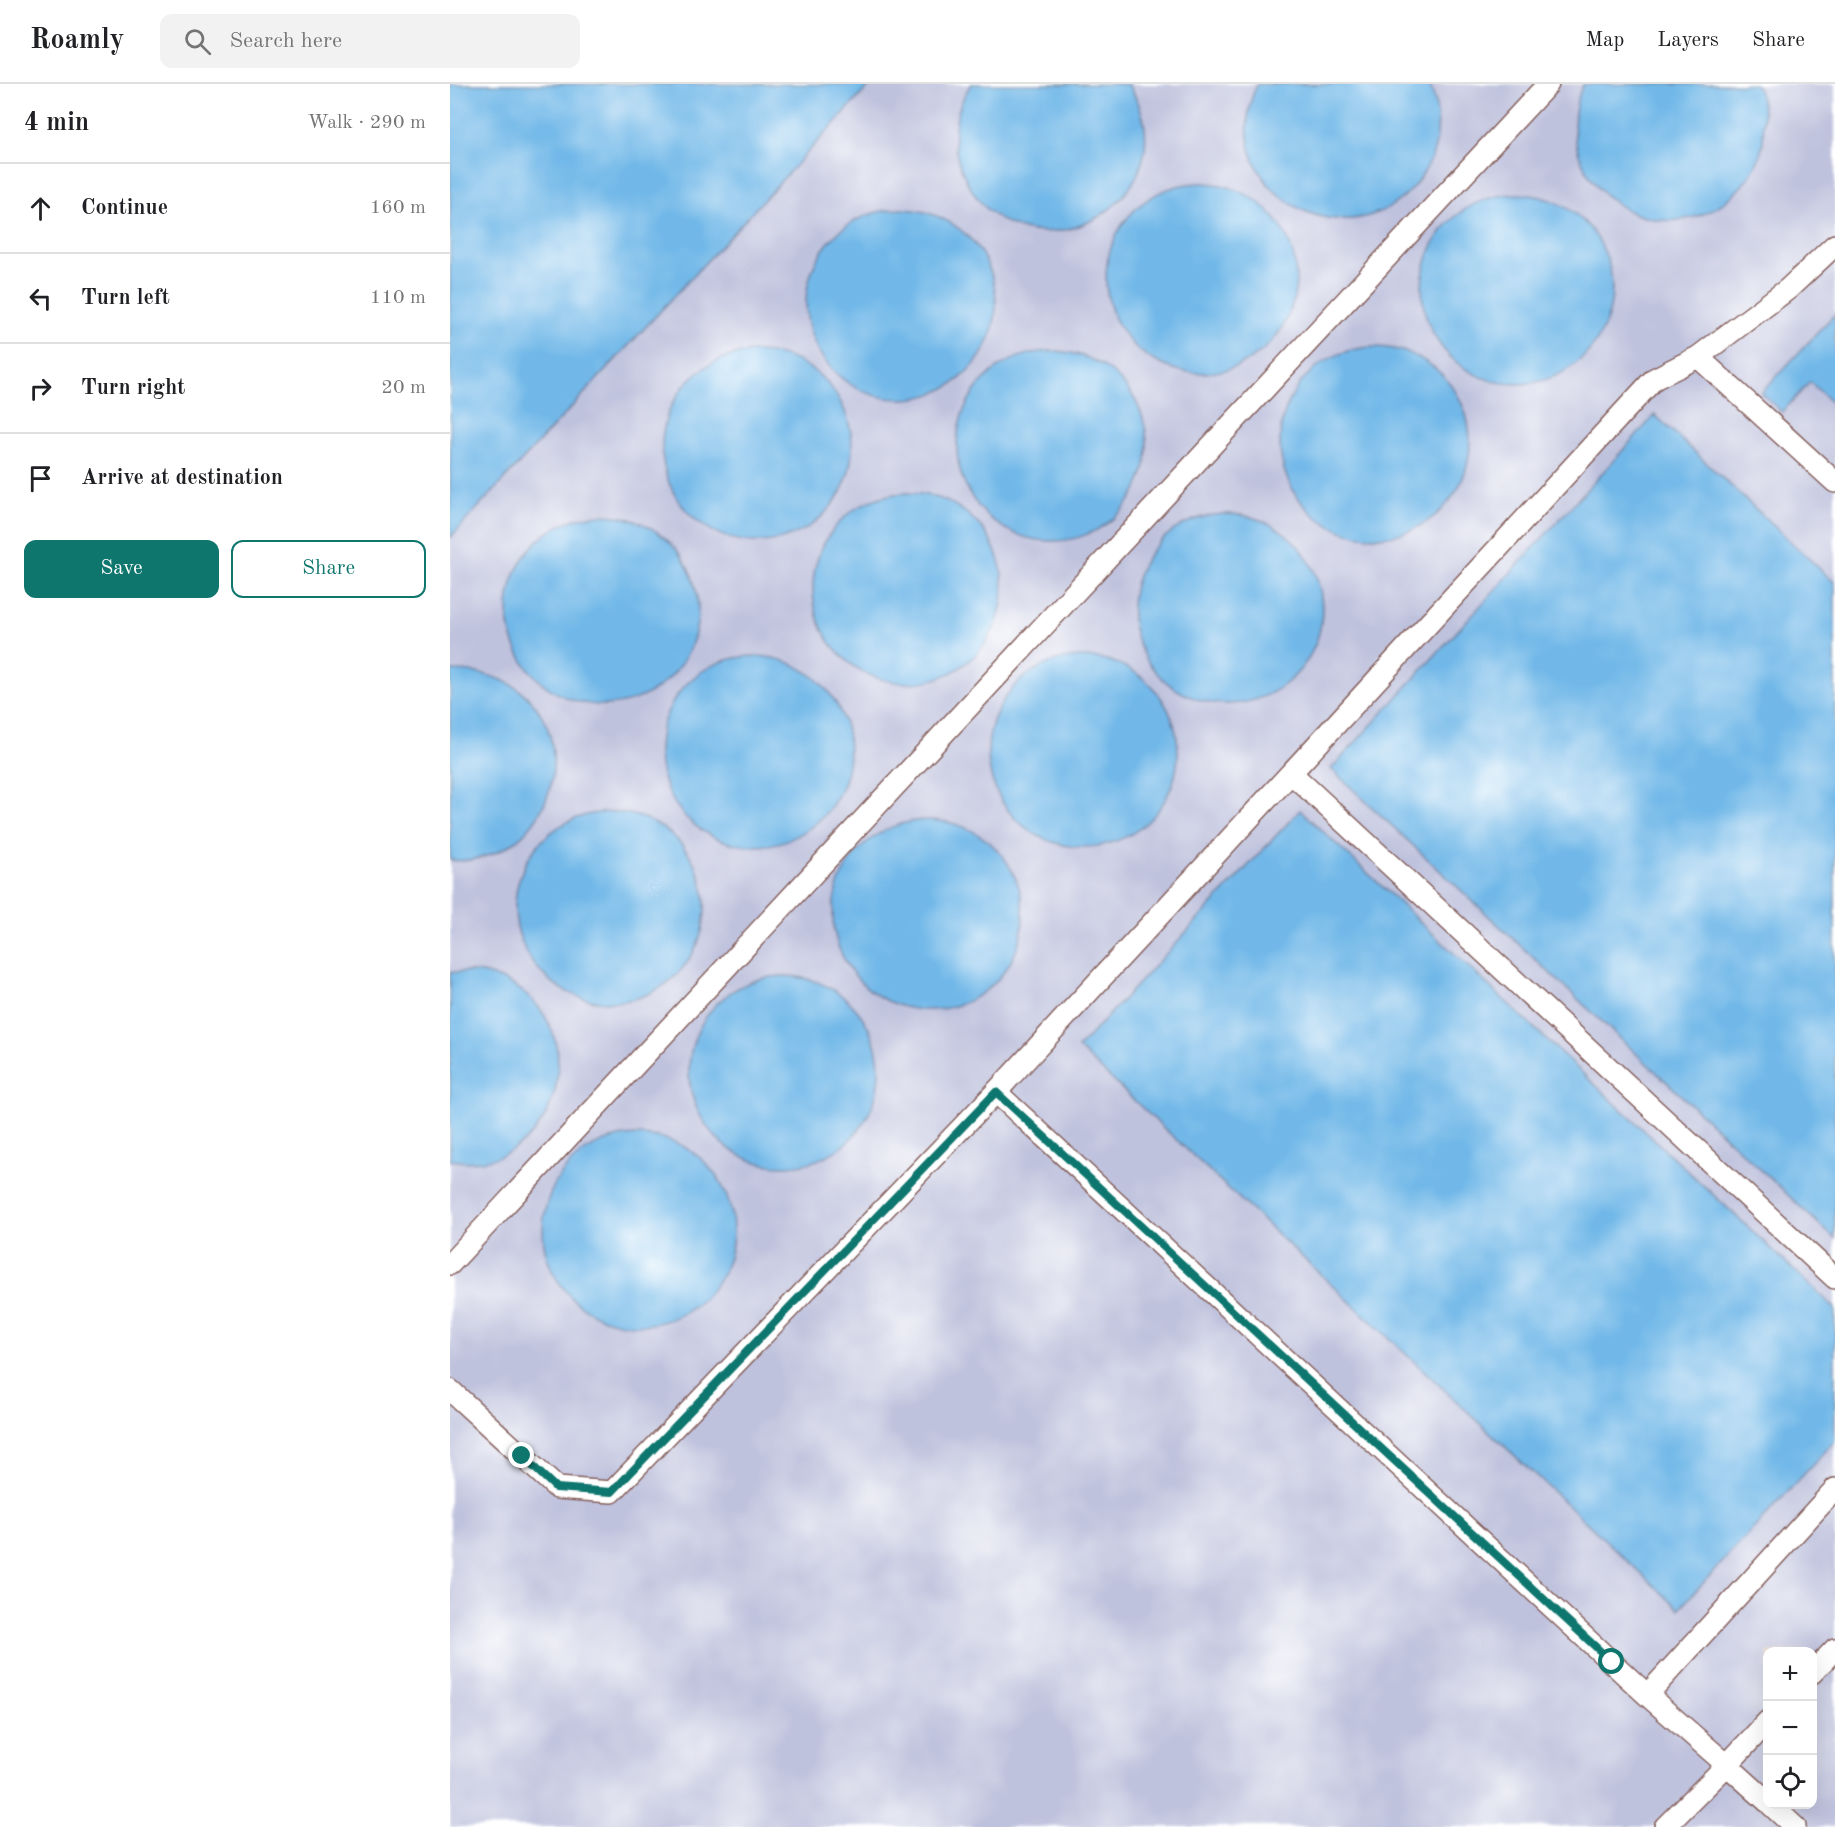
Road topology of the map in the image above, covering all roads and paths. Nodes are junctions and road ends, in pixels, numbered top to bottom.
1 (1548, 84) edge
2 (1835, 245) edge
3 (1698, 357) junction
4 (1835, 482) edge
5 (1291, 773) junction
6 (996, 1092) junction
7 (450, 1264) edge
8 (1835, 1278) edge
9 (450, 1390) edge
10 (1835, 1489) edge
11 (1835, 1649) edge
12 (1817, 1668) edge
13 (1647, 1695) junction
14 (1763, 1725) edge
15 (1727, 1765) junction
16 (1763, 1798) edge
17 (1776, 1809) edge
18 (1665, 1827) edge
19 (1795, 1827) edge

1 - 7 lane
2 - 3 lane
3 - 4 lane
3 - 5 lane
5 - 6 lane
5 - 8 lane
6 - 9 lane
6 - 13 lane
10 - 13 lane
11 - 12 lane
13 - 15 lane
14 - 15 lane
15 - 16 lane
15 - 18 lane
17 - 19 lane

